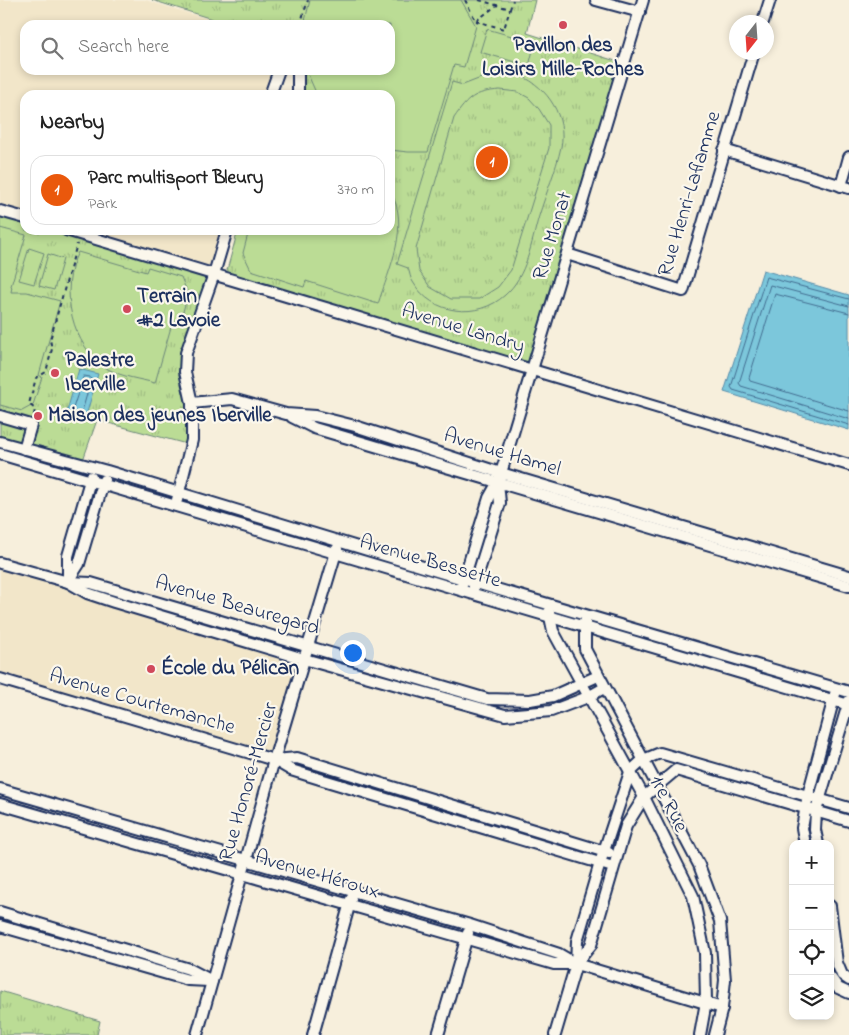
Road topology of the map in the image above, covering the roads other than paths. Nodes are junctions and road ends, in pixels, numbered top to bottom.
1 (596, 0) edge
2 (643, 0) edge
3 (770, 0) edge
4 (640, 12) junction
5 (765, 15) edge
6 (752, 60) edge
7 (277, 75) edge
8 (298, 75) edge
9 (272, 90) edge
10 (298, 90) edge
11 (724, 150) junction
12 (849, 157) edge
13 (845, 187) edge
14 (0, 210) edge
15 (20, 216) edge
16 (83, 235) edge
17 (226, 235) edge
18 (567, 254) junction
19 (214, 274) junction
20 (533, 370) junction
21 (192, 403) junction
22 (0, 416) edge
23 (0, 442) edge
24 (24, 449) junction
25 (0, 454) edge
26 (849, 464) edge
27 (93, 467) junction
28 (107, 471) junction
29 (500, 478) junction
30 (89, 481) junction
31 (103, 485) junction
32 (179, 493) junction
33 (176, 506) junction
34 (703, 538) junction
35 (339, 541) junction
36 (335, 554) junction
37 (0, 563) edge
38 (849, 576) edge
39 (464, 579) junction
40 (68, 582) junction
41 (476, 583) junction
42 (849, 586) edge
43 (460, 590) junction
44 (472, 594) junction
45 (549, 604) junction
46 (586, 615) junction
47 (549, 617) junction
48 (585, 627) junction
49 (308, 647) junction
50 (719, 654) junction
51 (304, 659) junction
52 (716, 666) junction
53 (598, 676) junction
54 (0, 679) edge
55 (580, 684) junction
56 (604, 688) junction
57 (837, 688) junction
58 (453, 689) junction
59 (849, 692) edge
60 (588, 697) junction
61 (448, 699) junction
62 (833, 701) junction
63 (849, 704) edge
64 (274, 760) junction
65 (643, 760) junction
66 (630, 772) junction
67 (656, 785) junction
68 (0, 789) edge
69 (808, 795) junction
70 (644, 797) junction
71 (818, 799) junction
72 (435, 800) junction
73 (0, 804) edge
74 (849, 808) edge
75 (811, 809) junction
76 (77, 811) junction
77 (432, 812) junction
78 (849, 821) edge
79 (74, 825) junction
80 (804, 840) edge
81 (817, 840) edge
82 (604, 851) junction
83 (617, 855) junction
84 (246, 861) junction
85 (600, 863) junction
86 (614, 867) junction
87 (242, 873) junction
88 (353, 892) junction
89 (349, 904) junction
90 (408, 908) junction
91 (0, 912) edge
92 (406, 920) junction
93 (470, 925) junction
94 (0, 926) edge
95 (833, 930) edge
96 (466, 938) junction
97 (138, 954) junction
98 (576, 964) junction
99 (134, 965) junction
100 (849, 980) edge
101 (212, 981) junction
102 (834, 982) edge
103 (849, 993) edge
104 (706, 1002) junction
105 (722, 1008) junction
106 (197, 1035) edge
107 (313, 1035) edge
108 (438, 1035) edge
109 (555, 1035) edge
110 (700, 1035) edge
111 (715, 1035) edge

1 - 4 street
2 - 4 street, Rue Monat
3 - 5 street
4 - 18 street, Rue Monat
6 - 11 street, Rue Henri-Laflamme
7 - 9 street
8 - 10 street
11 - 13 street
11 - 18 street, Rue Henri-Laflamme
12 - 13 street
14 - 15 street
16 - 19 street, Avenue Landry
17 - 19 street
18 - 20 street, Rue Monat
19 - 20 street, Avenue Landry
19 - 21 street
20 - 26 street, Avenue Landry
20 - 29 street, Rue Monat
21 - 29 street, Avenue Hamel
21 - 32 street
22 - 24 street
23 - 24 street, Avenue Bessette
24 - 27 street, Avenue Bessette
25 - 30 street, Avenue Bessette
27 - 28 street, Avenue Bessette
27 - 30 street
28 - 31 street
28 - 32 street, Avenue Bessette
29 - 34 street, Avenue Hamel
29 - 39 street, Rue Monat
29 - 41 street, Rue Monat
30 - 31 street, Avenue Bessette
30 - 40 street
31 - 33 street, Avenue Bessette
31 - 40 street
32 - 33 street
32 - 35 street, Avenue Bessette
33 - 36 street, Avenue Bessette
34 - 38 street, Avenue Hamel
34 - 42 street, Avenue Hamel
35 - 36 street, Rue Honoré-Mercier
35 - 39 street, Avenue Bessette
36 - 43 street, Avenue Bessette
36 - 49 street, Rue Honoré-Mercier
37 - 40 street, Avenue Beauregard
39 - 41 street, Avenue Bessette
39 - 43 street, Rue Monat
40 - 49 street, Avenue Beauregard
40 - 51 street, Avenue Beauregard
41 - 44 street, Rue Monat
41 - 45 street, Avenue Bessette
43 - 44 street, Avenue Bessette
44 - 47 street, Avenue Bessette
45 - 46 street, Avenue Bessette
45 - 47 street, 1re Rue
46 - 48 street, 1re Rue
46 - 50 street, Avenue Bessette
47 - 48 street, Avenue Bessette
47 - 55 street, 1re Rue
48 - 52 street, Avenue Bessette
48 - 53 street, 1re Rue
49 - 51 street, Rue Honoré-Mercier
49 - 58 street, Avenue Beauregard
50 - 52 street
50 - 57 street, Avenue Bessette
51 - 61 street, Avenue Beauregard
51 - 64 street, Rue Honoré-Mercier
52 - 62 street, Avenue Bessette
53 - 55 street, Avenue Beauregard
53 - 56 street, 1re Rue
54 - 64 street, Avenue Courtemanche
55 - 58 street, Avenue Beauregard
55 - 60 street, 1re Rue
56 - 60 street, Avenue Beauregard
56 - 65 street, 1re Rue
57 - 59 street, Avenue Bessette
57 - 62 street
58 - 61 street
60 - 61 street, Avenue Beauregard
60 - 66 street, 1re Rue
62 - 63 street, Avenue Bessette
62 - 69 street
63 - 71 street
64 - 72 street, Avenue Courtemanche
64 - 77 street, Avenue Courtemanche
64 - 84 street, Rue Honoré-Mercier
65 - 66 street
65 - 67 street, 1re Rue
65 - 69 street
66 - 70 street, 1re Rue
66 - 82 street
67 - 70 street
67 - 75 street
67 - 105 street, 1re Rue
68 - 76 street, Avenue Héroux
69 - 71 street
69 - 75 street
70 - 83 street
70 - 104 street, 1re Rue
71 - 74 street
71 - 75 street
72 - 77 street
72 - 82 street, Avenue Courtemanche
73 - 79 street, Avenue Héroux
75 - 78 street
75 - 80 street
75 - 81 street
76 - 79 street
76 - 84 street, Avenue Héroux
77 - 85 street, Avenue Courtemanche
79 - 87 street, Avenue Héroux
82 - 83 street, Avenue Courtemanche
82 - 85 street
83 - 86 street
84 - 87 street, Rue Honoré-Mercier
84 - 88 street, Avenue Héroux
85 - 86 street, Avenue Courtemanche
85 - 98 street
86 - 98 street
87 - 89 street, Avenue Héroux
87 - 101 street, Rue Honoré-Mercier
88 - 89 street
88 - 90 street, Avenue Héroux
89 - 92 street, Avenue Héroux
89 - 107 street
90 - 92 street
90 - 93 street, Avenue Héroux
91 - 97 street
92 - 96 street, Avenue Héroux
93 - 96 street
93 - 98 street, Avenue Héroux
94 - 99 street
95 - 100 street
96 - 98 street, Avenue Héroux
96 - 108 street
97 - 99 street
97 - 101 street
98 - 104 street, Avenue Héroux
98 - 109 street
99 - 101 street
101 - 106 street, Rue Honoré-Mercier
102 - 103 street
104 - 105 street, Avenue Héroux
104 - 110 street, 1re Rue
105 - 111 street, 1re Rue

